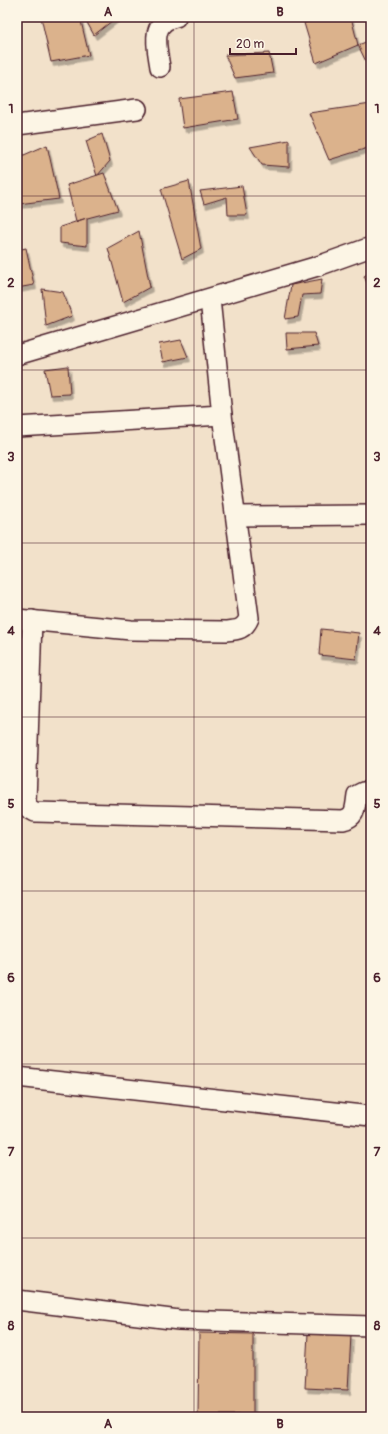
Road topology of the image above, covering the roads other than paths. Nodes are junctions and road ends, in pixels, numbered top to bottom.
1 (176, 17) edge
2 (160, 67) dead end
3 (137, 109) dead end
4 (17, 125) edge
5 (371, 247) edge
6 (210, 299) junction
7 (17, 355) edge
8 (222, 416) junction
9 (17, 427) edge
10 (371, 515) edge
11 (236, 516) junction
12 (24, 620) edge
13 (371, 792) edge
14 (17, 1077) edge
15 (371, 1116) edge
16 (17, 1300) edge
17 (371, 1326) edge

1 - 2 street
3 - 4 street
5 - 6 street
6 - 7 street
6 - 8 street
8 - 9 street
8 - 11 street
10 - 11 street
11 - 12 street
12 - 13 street
14 - 15 street
16 - 17 street

